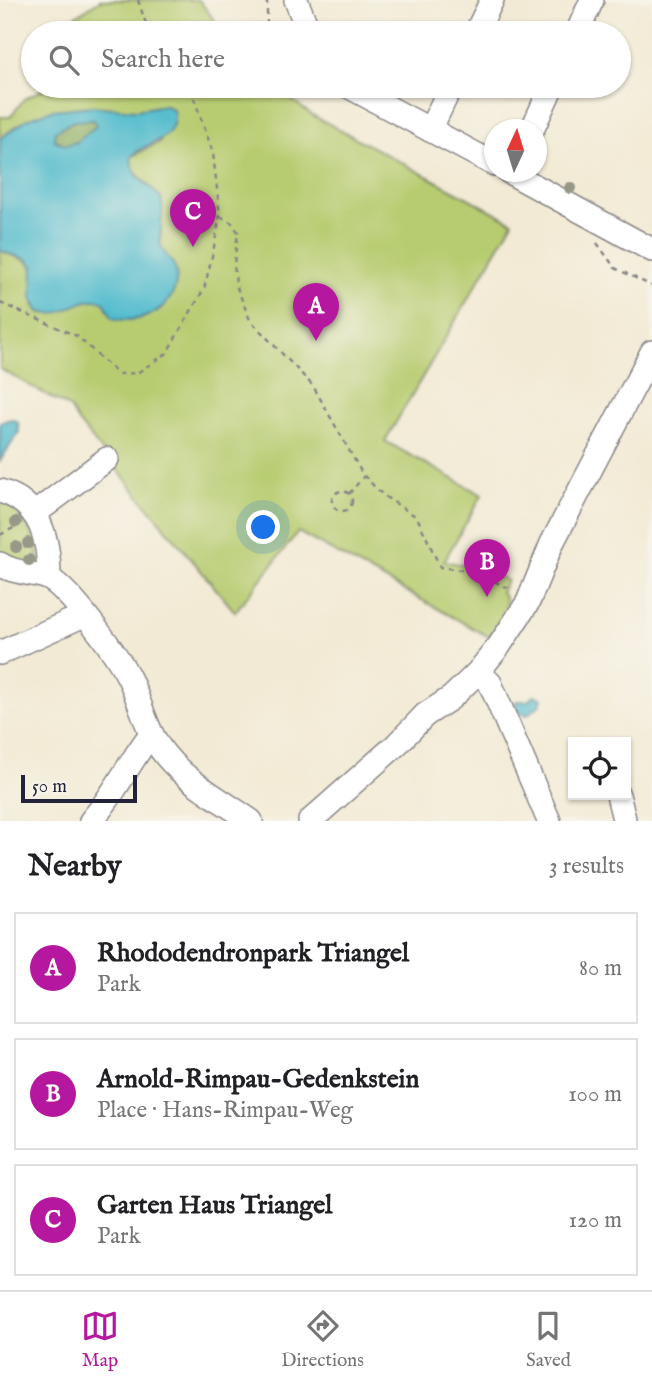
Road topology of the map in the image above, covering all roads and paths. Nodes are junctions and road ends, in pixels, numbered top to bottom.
1 (138, 0) edge
2 (267, 0) edge
3 (296, 0) edge
4 (492, 0) edge
5 (593, 0) edge
6 (145, 21) edge
7 (267, 21) edge
8 (304, 21) edge
9 (482, 21) edge
10 (583, 21) edge
11 (193, 98) edge
12 (370, 98) edge
13 (445, 98) edge
14 (547, 98) edge
15 (537, 119) edge
16 (430, 130) junction
17 (484, 158) edge
18 (529, 182) edge
19 (220, 216) junction
20 (652, 250) edge
21 (0, 303) edge
22 (652, 352) edge
23 (107, 459) dead end
24 (364, 477) junction
25 (0, 491) edge
26 (349, 494) junction
27 (34, 514) junction
28 (0, 564) edge
29 (49, 578) junction
30 (532, 594) junction
31 (84, 615) junction
32 (0, 653) edge
33 (478, 672) junction
34 (151, 734) junction
35 (619, 800) edge
36 (625, 820) edge
37 (91, 821) edge
38 (251, 821) edge
39 (310, 821) edge
40 (550, 821) edge

1 - 6 path
2 - 7 path
3 - 8 street
4 - 9 street
5 - 10 street
11 - 19 path
12 - 16 street
13 - 16 street
14 - 15 street
16 - 17 street
18 - 20 street
19 - 21 path
19 - 24 path
22 - 30 street
23 - 27 street
24 - 26 path
24 - 30 path
25 - 27 street
26 - 26 path
27 - 29 street
28 - 29 street
29 - 31 street
30 - 33 street
31 - 32 street
31 - 34 street
33 - 39 street
33 - 40 street
34 - 37 street
34 - 38 street
35 - 36 street

